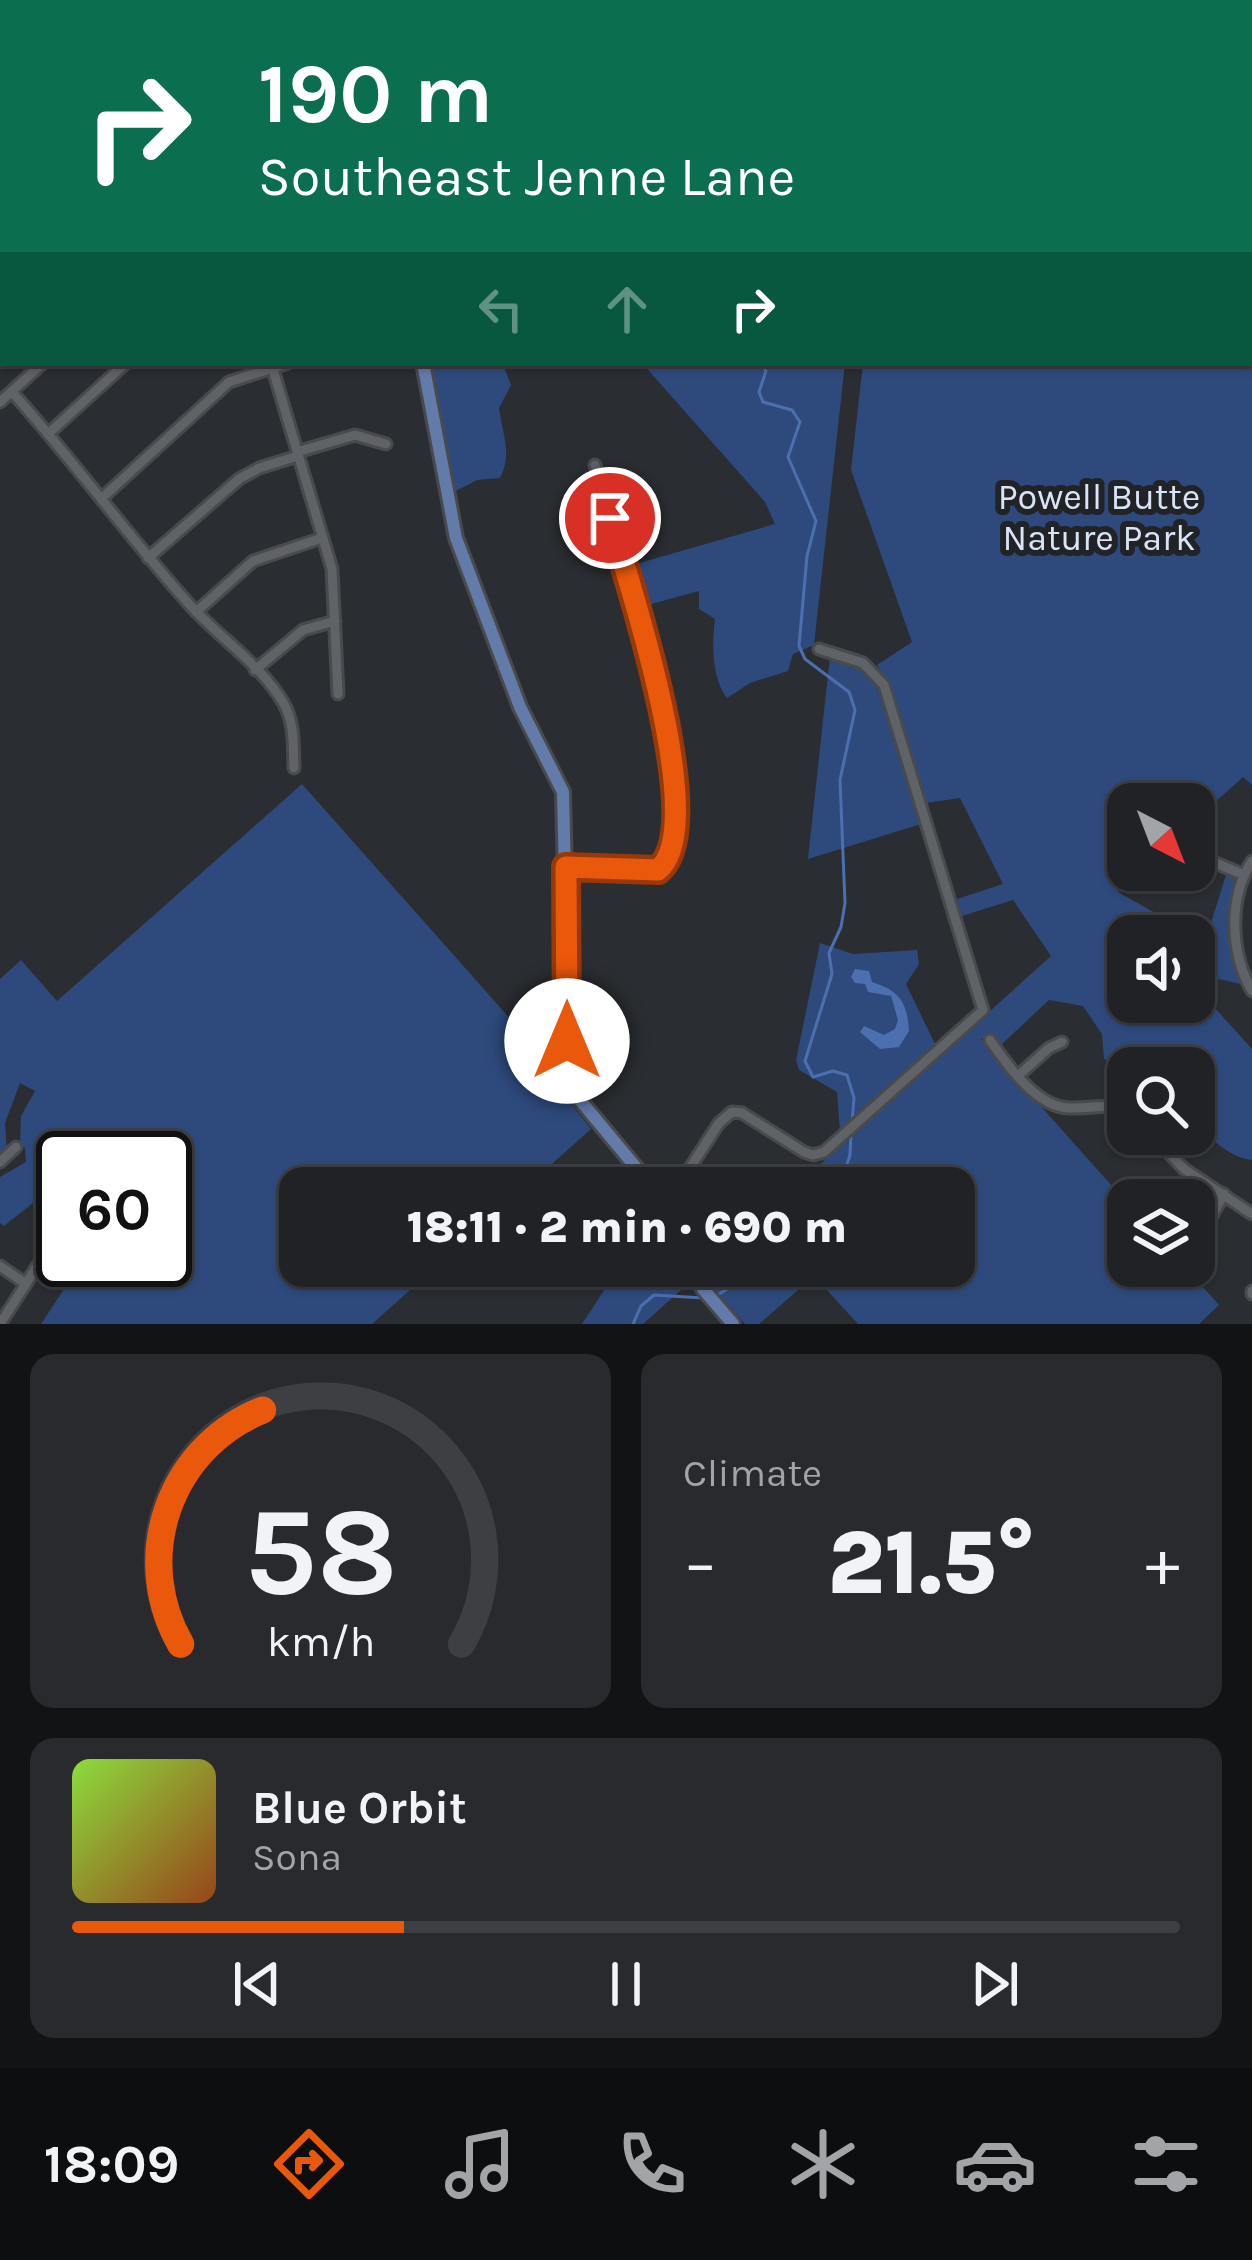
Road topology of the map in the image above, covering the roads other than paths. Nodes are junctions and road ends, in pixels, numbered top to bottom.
1 (41, 366) edge
2 (123, 366) edge
3 (269, 366) edge
4 (271, 366) edge
5 (424, 366) edge
6 (12, 392) junction
7 (0, 402) edge
8 (49, 433) junction
9 (386, 444) dead end
10 (297, 454) junction
11 (595, 465) dead end
12 (102, 498) junction
13 (322, 538) junction
14 (148, 558) junction
15 (196, 612) junction
16 (335, 620) junction
17 (819, 649) dead end
18 (255, 670) junction
19 (338, 694) dead end
20 (294, 768) dead end
21 (1252, 861) edge
22 (1215, 863) edge
23 (566, 867) junction
24 (1244, 875) junction
25 (1252, 991) edge
26 (990, 1040) dead end
27 (1062, 1042) dead end
28 (1019, 1075) junction
29 (1107, 1106) edge
30 (16, 1147) dead end
31 (1171, 1155) edge
32 (0, 1162) edge
33 (636, 1167) edge
34 (692, 1167) edge
35 (1224, 1194) junction
36 (1215, 1207) edge
37 (1251, 1210) edge
38 (0, 1266) edge
39 (36, 1268) edge
40 (26, 1283) junction
41 (702, 1287) edge
42 (729, 1319) edge
43 (0, 1324) edge

1 - 6 street
2 - 8 street
3 - 12 street
4 - 10 street
5 - 23 main road
6 - 7 street
6 - 8 street
8 - 12 street
9 - 10 street
10 - 13 street
10 - 14 street
11 - 23 street
12 - 14 street
13 - 15 street
13 - 16 street
14 - 15 street
15 - 18 street
16 - 18 street
16 - 19 street
17 - 34 street
18 - 20 street
21 - 24 street
22 - 24 street
23 - 33 main road
24 - 25 street
26 - 28 street
27 - 28 street
28 - 29 street
30 - 32 street
31 - 35 street
35 - 36 street
35 - 37 street
38 - 40 street
39 - 40 street
40 - 43 street
41 - 42 main road

